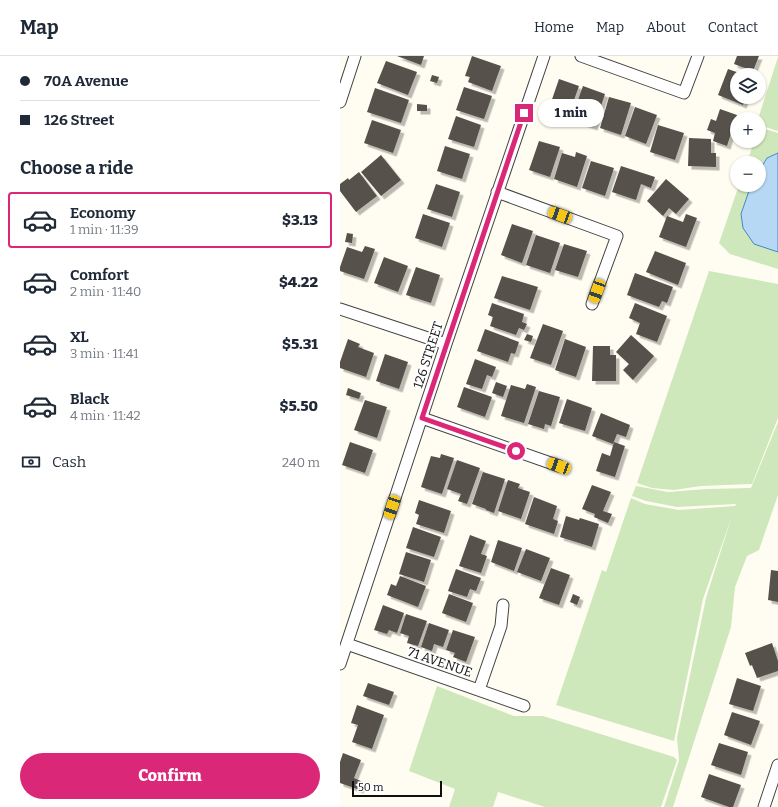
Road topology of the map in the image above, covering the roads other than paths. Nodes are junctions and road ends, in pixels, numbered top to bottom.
1 (355, 56) edge
2 (544, 56) edge
3 (581, 56) edge
4 (698, 56) edge
5 (340, 102) edge
6 (497, 192) junction
7 (592, 304) dead end
8 (340, 309) edge
9 (446, 344) junction
10 (422, 418) junction
11 (559, 466) dead end
12 (503, 605) dead end
13 (347, 644) junction
14 (340, 664) edge
15 (479, 690) junction
16 (524, 706) dead end
17 (778, 765) edge
18 (764, 807) edge

1 - 5 street
2 - 6 street, 126 STREET
3 - 4 street
6 - 7 street
6 - 9 street, 126 STREET
8 - 9 street
9 - 10 street, 126 STREET
10 - 11 street
10 - 13 street, 126 STREET
12 - 15 street
13 - 14 street, 126 STREET
13 - 15 street, 71 AVENUE
15 - 16 street, 71 AVENUE
17 - 18 street

